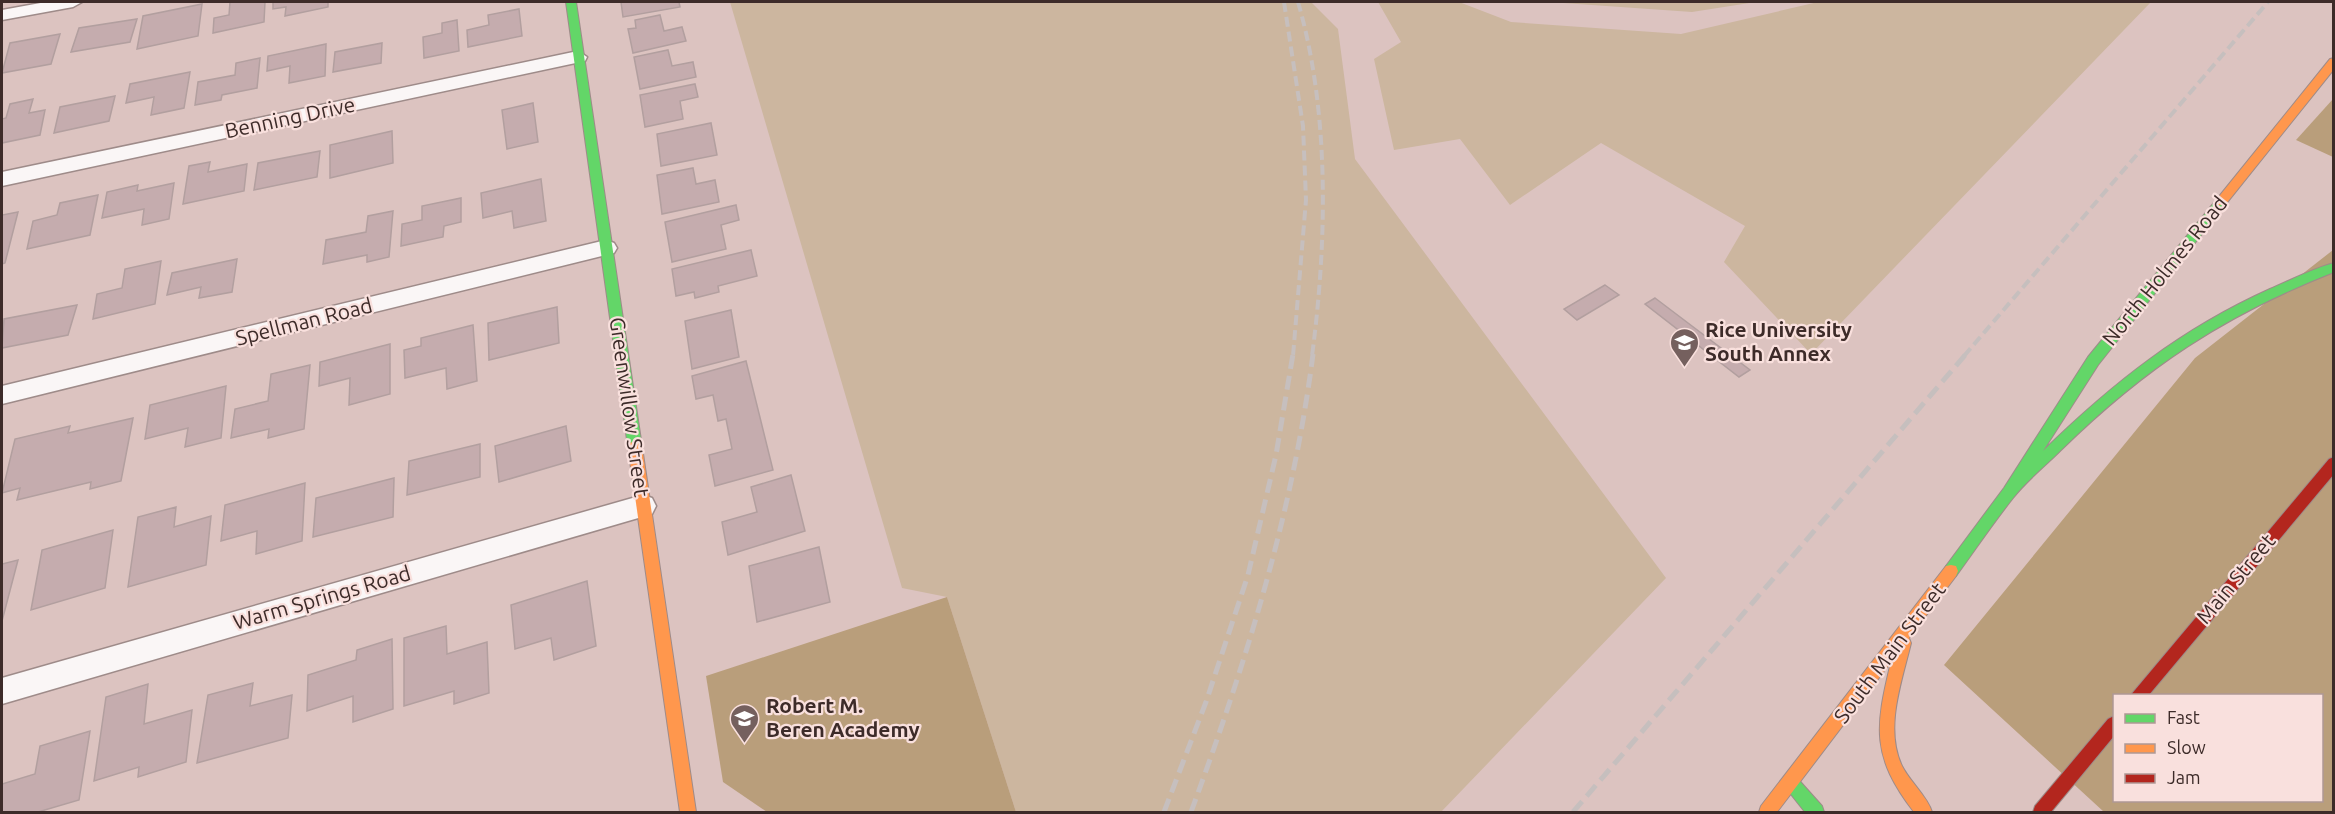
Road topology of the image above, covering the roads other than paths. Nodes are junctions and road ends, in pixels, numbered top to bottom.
1 (73, 2) edge
2 (571, 2) edge
3 (2, 15) edge
4 (578, 57) junction
5 (2334, 61) edge
6 (2, 179) edge
7 (606, 248) junction
8 (2334, 267) edge
9 (2, 395) edge
10 (2334, 463) edge
11 (2009, 492) junction
12 (643, 506) junction
13 (1904, 636) junction
14 (2, 691) edge
15 (2140, 694) edge
16 (2113, 726) edge
17 (1790, 783) junction
18 (688, 813) edge
19 (1767, 813) edge
20 (1816, 813) edge
21 (1924, 813) edge
22 (2041, 813) edge

1 - 3 street
2 - 4 main road, Greenwillow Street
4 - 6 street, Benning Drive
4 - 7 main road, Greenwillow Street
5 - 11 main road, North Holmes Road
7 - 9 street, Spellman Road
7 - 12 main road, Greenwillow Street
8 - 11 main road
10 - 15 main road, Main Street
11 - 13 main road, South Main Street
12 - 14 street, Warm Springs Road
12 - 18 main road, Greenwillow Street
13 - 17 main road, South Main Street
13 - 21 main road
16 - 22 main road
17 - 19 main road, South Main Street
17 - 20 main road

